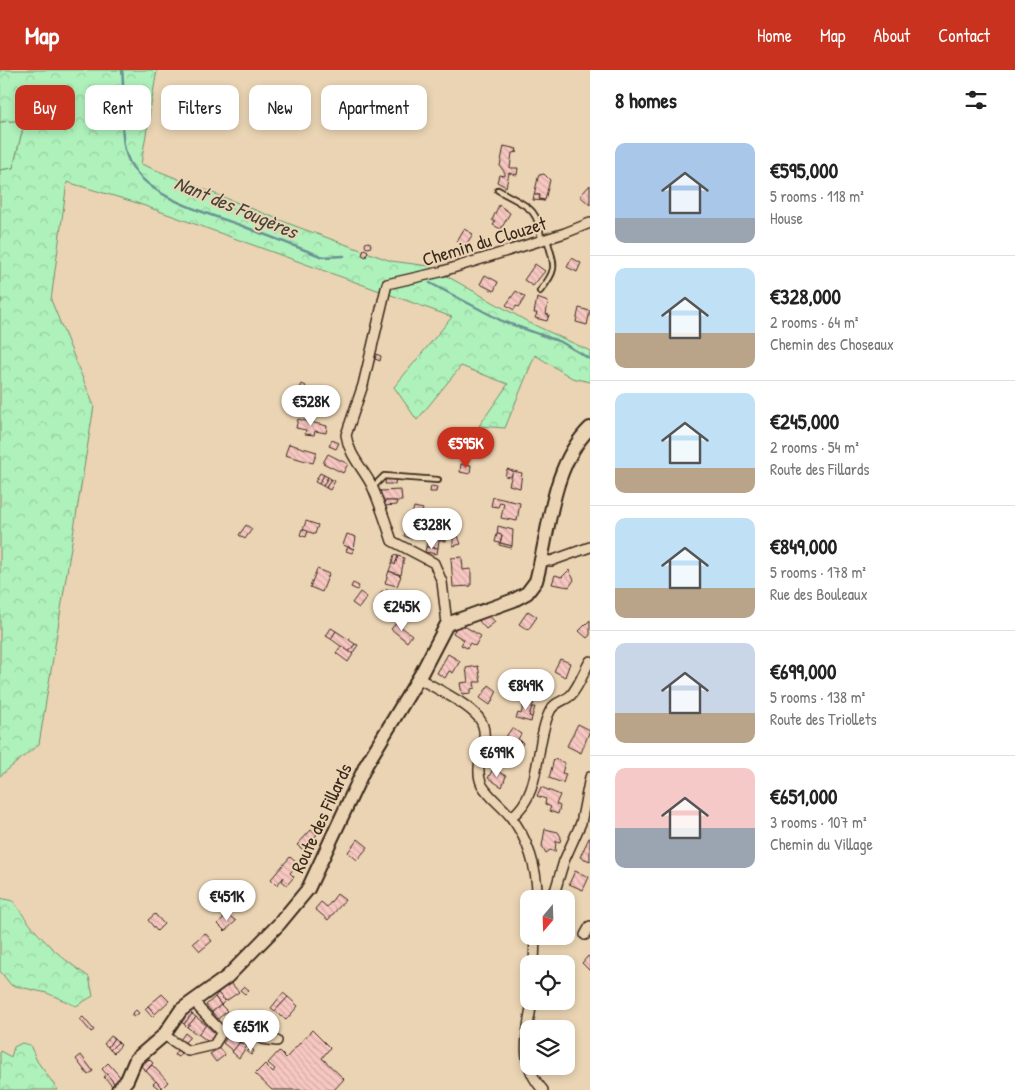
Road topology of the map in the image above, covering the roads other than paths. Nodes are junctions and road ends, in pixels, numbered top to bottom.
1 (498, 190) dead end
2 (590, 223) edge
3 (544, 239) junction
4 (540, 291) dead end
5 (590, 428) edge
6 (438, 480) dead end
7 (373, 487) junction
8 (590, 547) edge
9 (542, 560) junction
10 (447, 624) junction
11 (590, 661) edge
12 (418, 678) junction
13 (590, 777) edge
14 (511, 816) junction
15 (536, 890) edge
16 (555, 890) edge
17 (590, 926) edge
18 (585, 935) dead end
19 (196, 1000) junction
20 (531, 1010) edge
21 (222, 1032) junction
22 (164, 1035) junction
23 (277, 1041) dead end
24 (118, 1090) edge
25 (543, 1090) edge

1 - 3 lane
2 - 3 street, Chemin du Clouzet
3 - 4 lane
3 - 7 street, Chemin du Clouzet
5 - 9 street
6 - 7 lane
7 - 10 street
8 - 9 street
9 - 10 street
10 - 12 street, Route des Fillards
11 - 14 street
12 - 14 street
12 - 19 street, Route des Fillards
13 - 16 street
14 - 15 street
17 - 18 street
19 - 21 street
19 - 22 street, Route des Fillards
20 - 25 street
21 - 22 street
21 - 23 street
22 - 24 street, Route des Fillards

